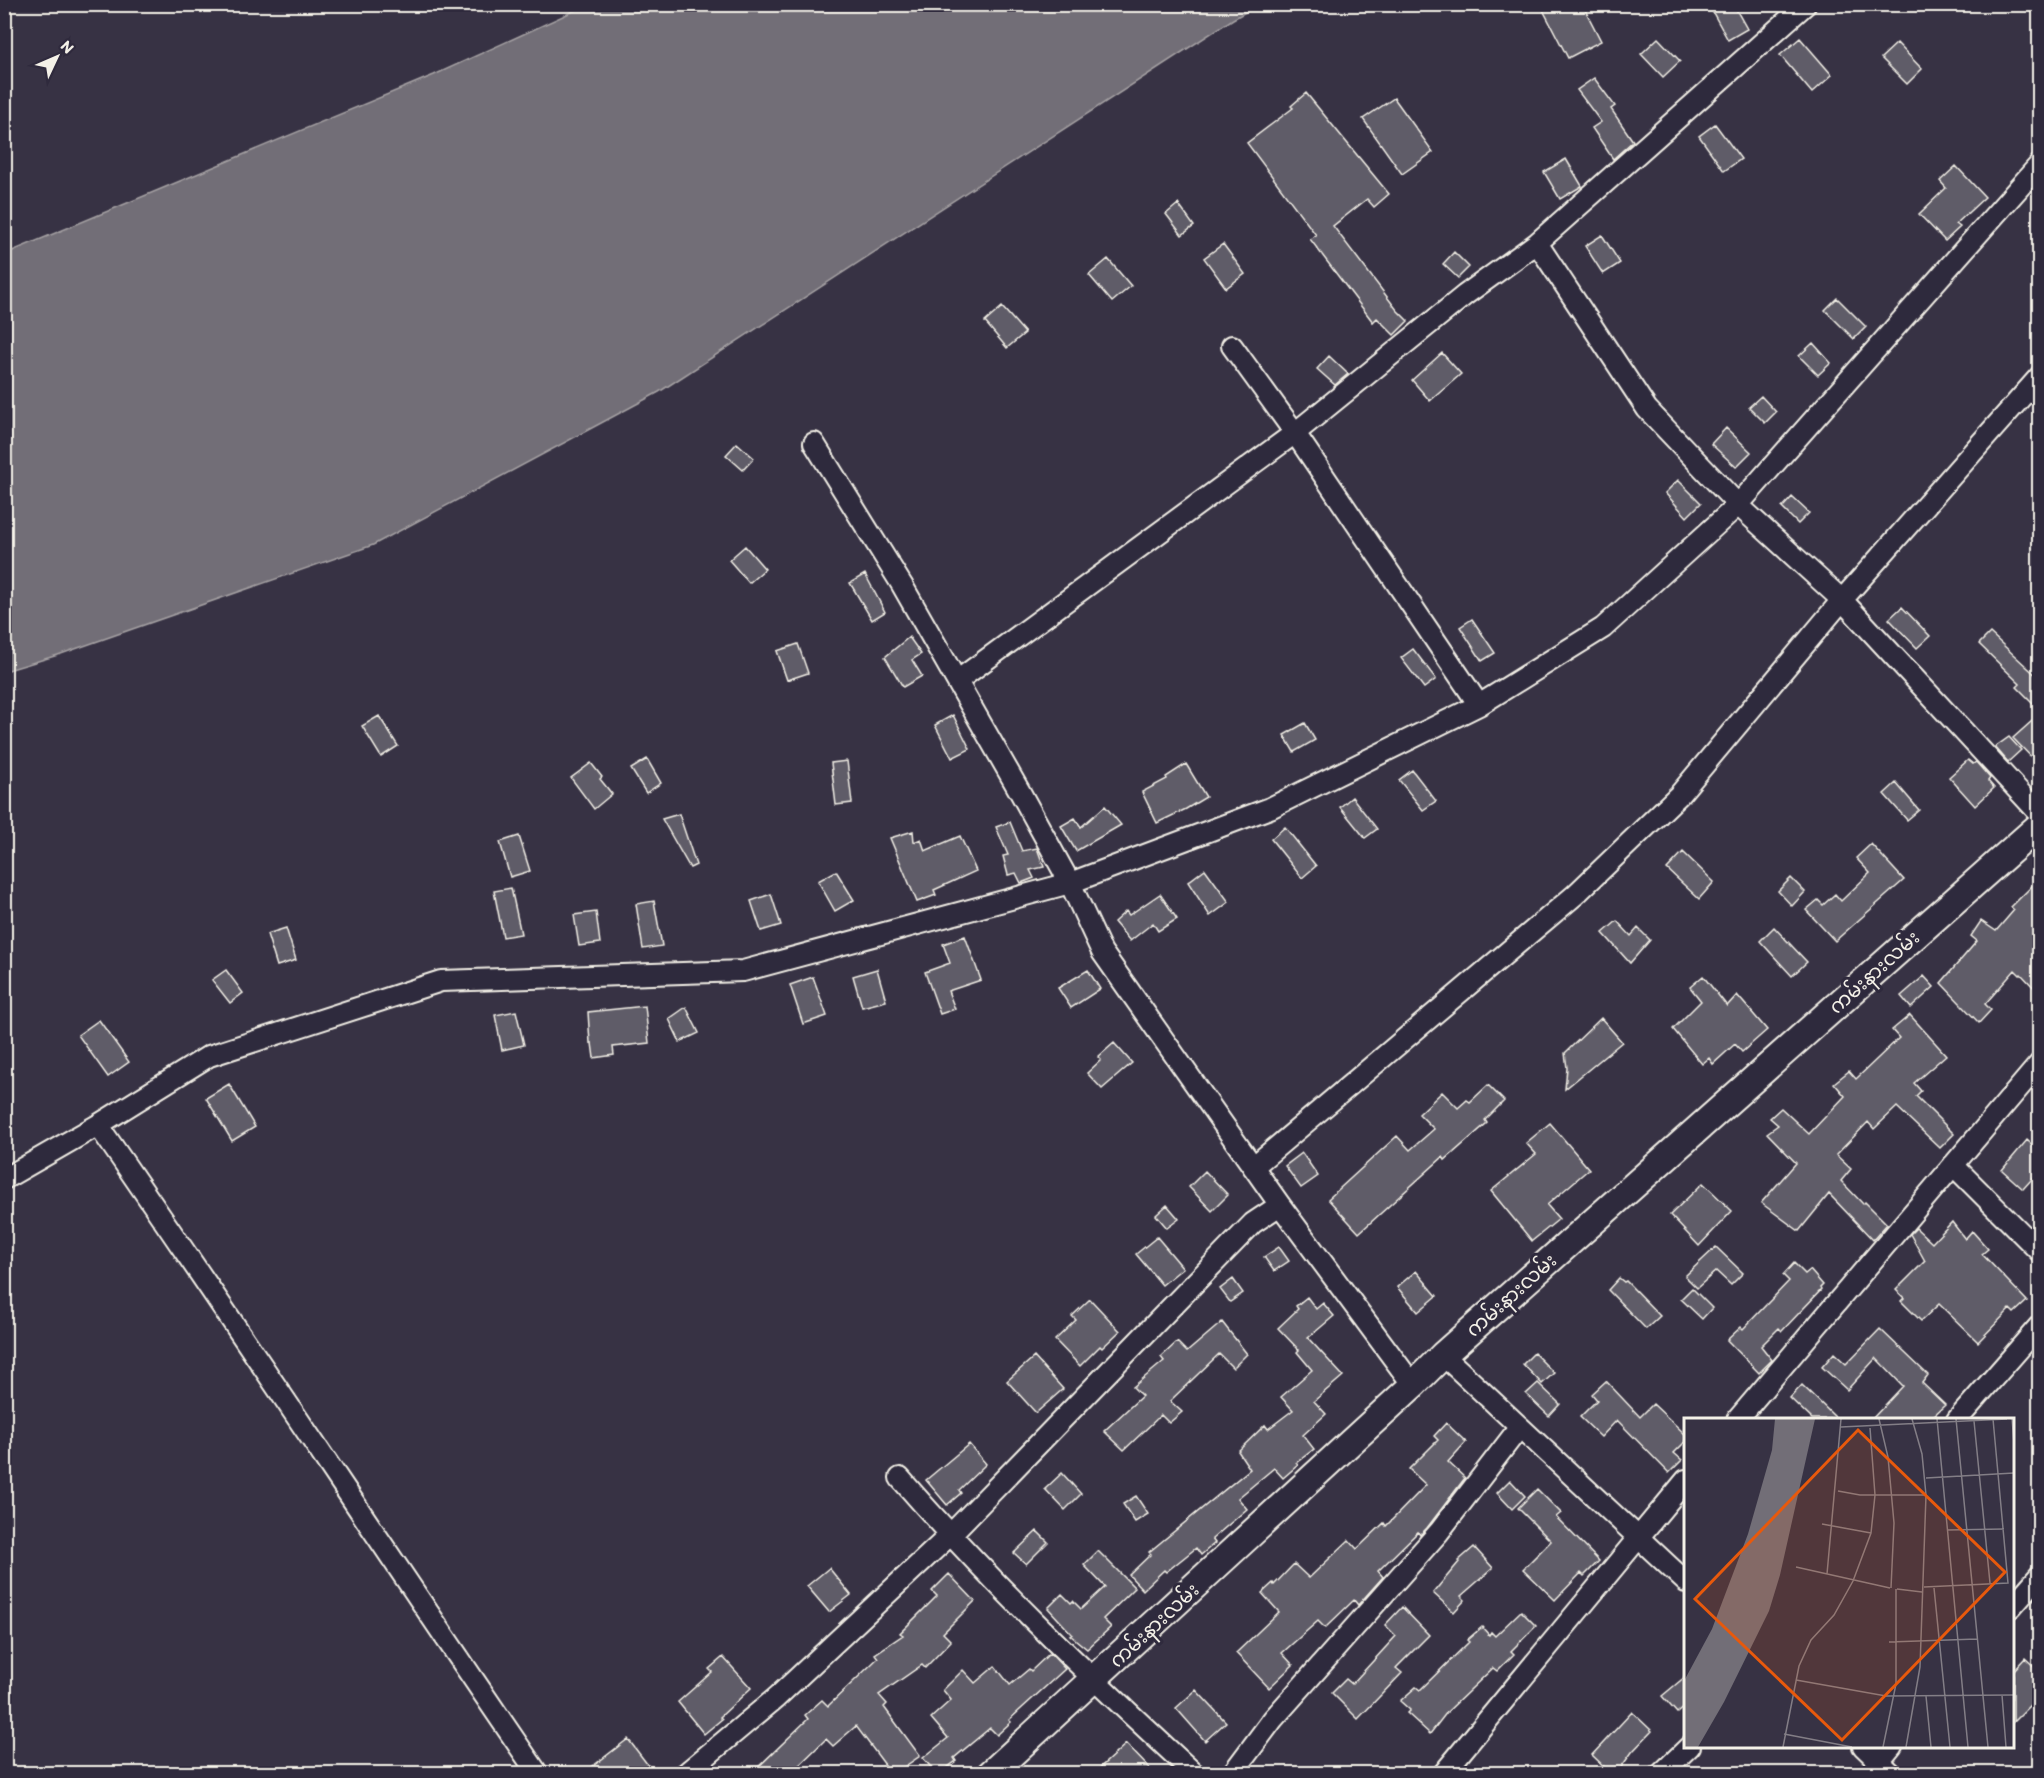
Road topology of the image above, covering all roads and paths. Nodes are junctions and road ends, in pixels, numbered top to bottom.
1 (1806, 4) edge
2 (2040, 164) edge
3 (1537, 243) junction
4 (1232, 346) dead end
5 (2040, 376) edge
6 (1295, 433) junction
7 (814, 443) dead end
8 (1738, 505) junction
9 (1842, 600) junction
10 (957, 681) junction
11 (1479, 705) junction
12 (2040, 814) edge
13 (2040, 825) edge
14 (1070, 883) junction
15 (2040, 1063) edge
16 (98, 1125) junction
17 (1953, 1165) junction
18 (1253, 1167) junction
19 (4, 1179) edge
20 (1280, 1205) junction
21 (2040, 1252) edge
22 (2040, 1325) edge
23 (1443, 1355) junction
24 (1413, 1385) junction
25 (1738, 1418) edge
26 (1958, 1418) edge
27 (1519, 1428) junction
28 (900, 1478) dead end
29 (1684, 1482) edge
30 (950, 1535) junction
31 (1636, 1538) junction
32 (2040, 1575) edge
33 (1684, 1580) edge
34 (2014, 1605) edge
35 (1093, 1680) junction
36 (1688, 1748) edge
37 (1865, 1748) edge
38 (1891, 1748) edge
39 (1886, 1768) edge
40 (538, 1773) edge
41 (685, 1773) edge
42 (990, 1773) edge
43 (1195, 1773) edge
44 (1232, 1773) edge
45 (1443, 1773) edge
46 (1661, 1773) edge

1 - 3 street
2 - 8 street
3 - 6 street
3 - 8 street
4 - 6 street
5 - 9 street
6 - 10 street
6 - 11 street
7 - 10 street
8 - 9 street
8 - 11 street
9 - 12 street
9 - 18 street
10 - 14 street
11 - 14 street
13 - 23 main road, ကမ်းနားလမ်း
14 - 16 street
14 - 18 street
15 - 17 street
16 - 19 street
16 - 40 street
17 - 21 street
17 - 25 street
18 - 20 street
20 - 24 street
20 - 30 street
22 - 26 street
23 - 24 main road, ကမ်းနားလမ်း
23 - 27 street
24 - 35 main road, ကမ်းနားလမ်း
27 - 31 street
27 - 44 street
28 - 30 street
29 - 31 street
30 - 35 street
30 - 41 street
31 - 33 street
31 - 45 street
32 - 34 street
35 - 42 main road, ကမ်းနားလမ်း
35 - 43 street
36 - 46 street
37 - 39 street
38 - 39 street

